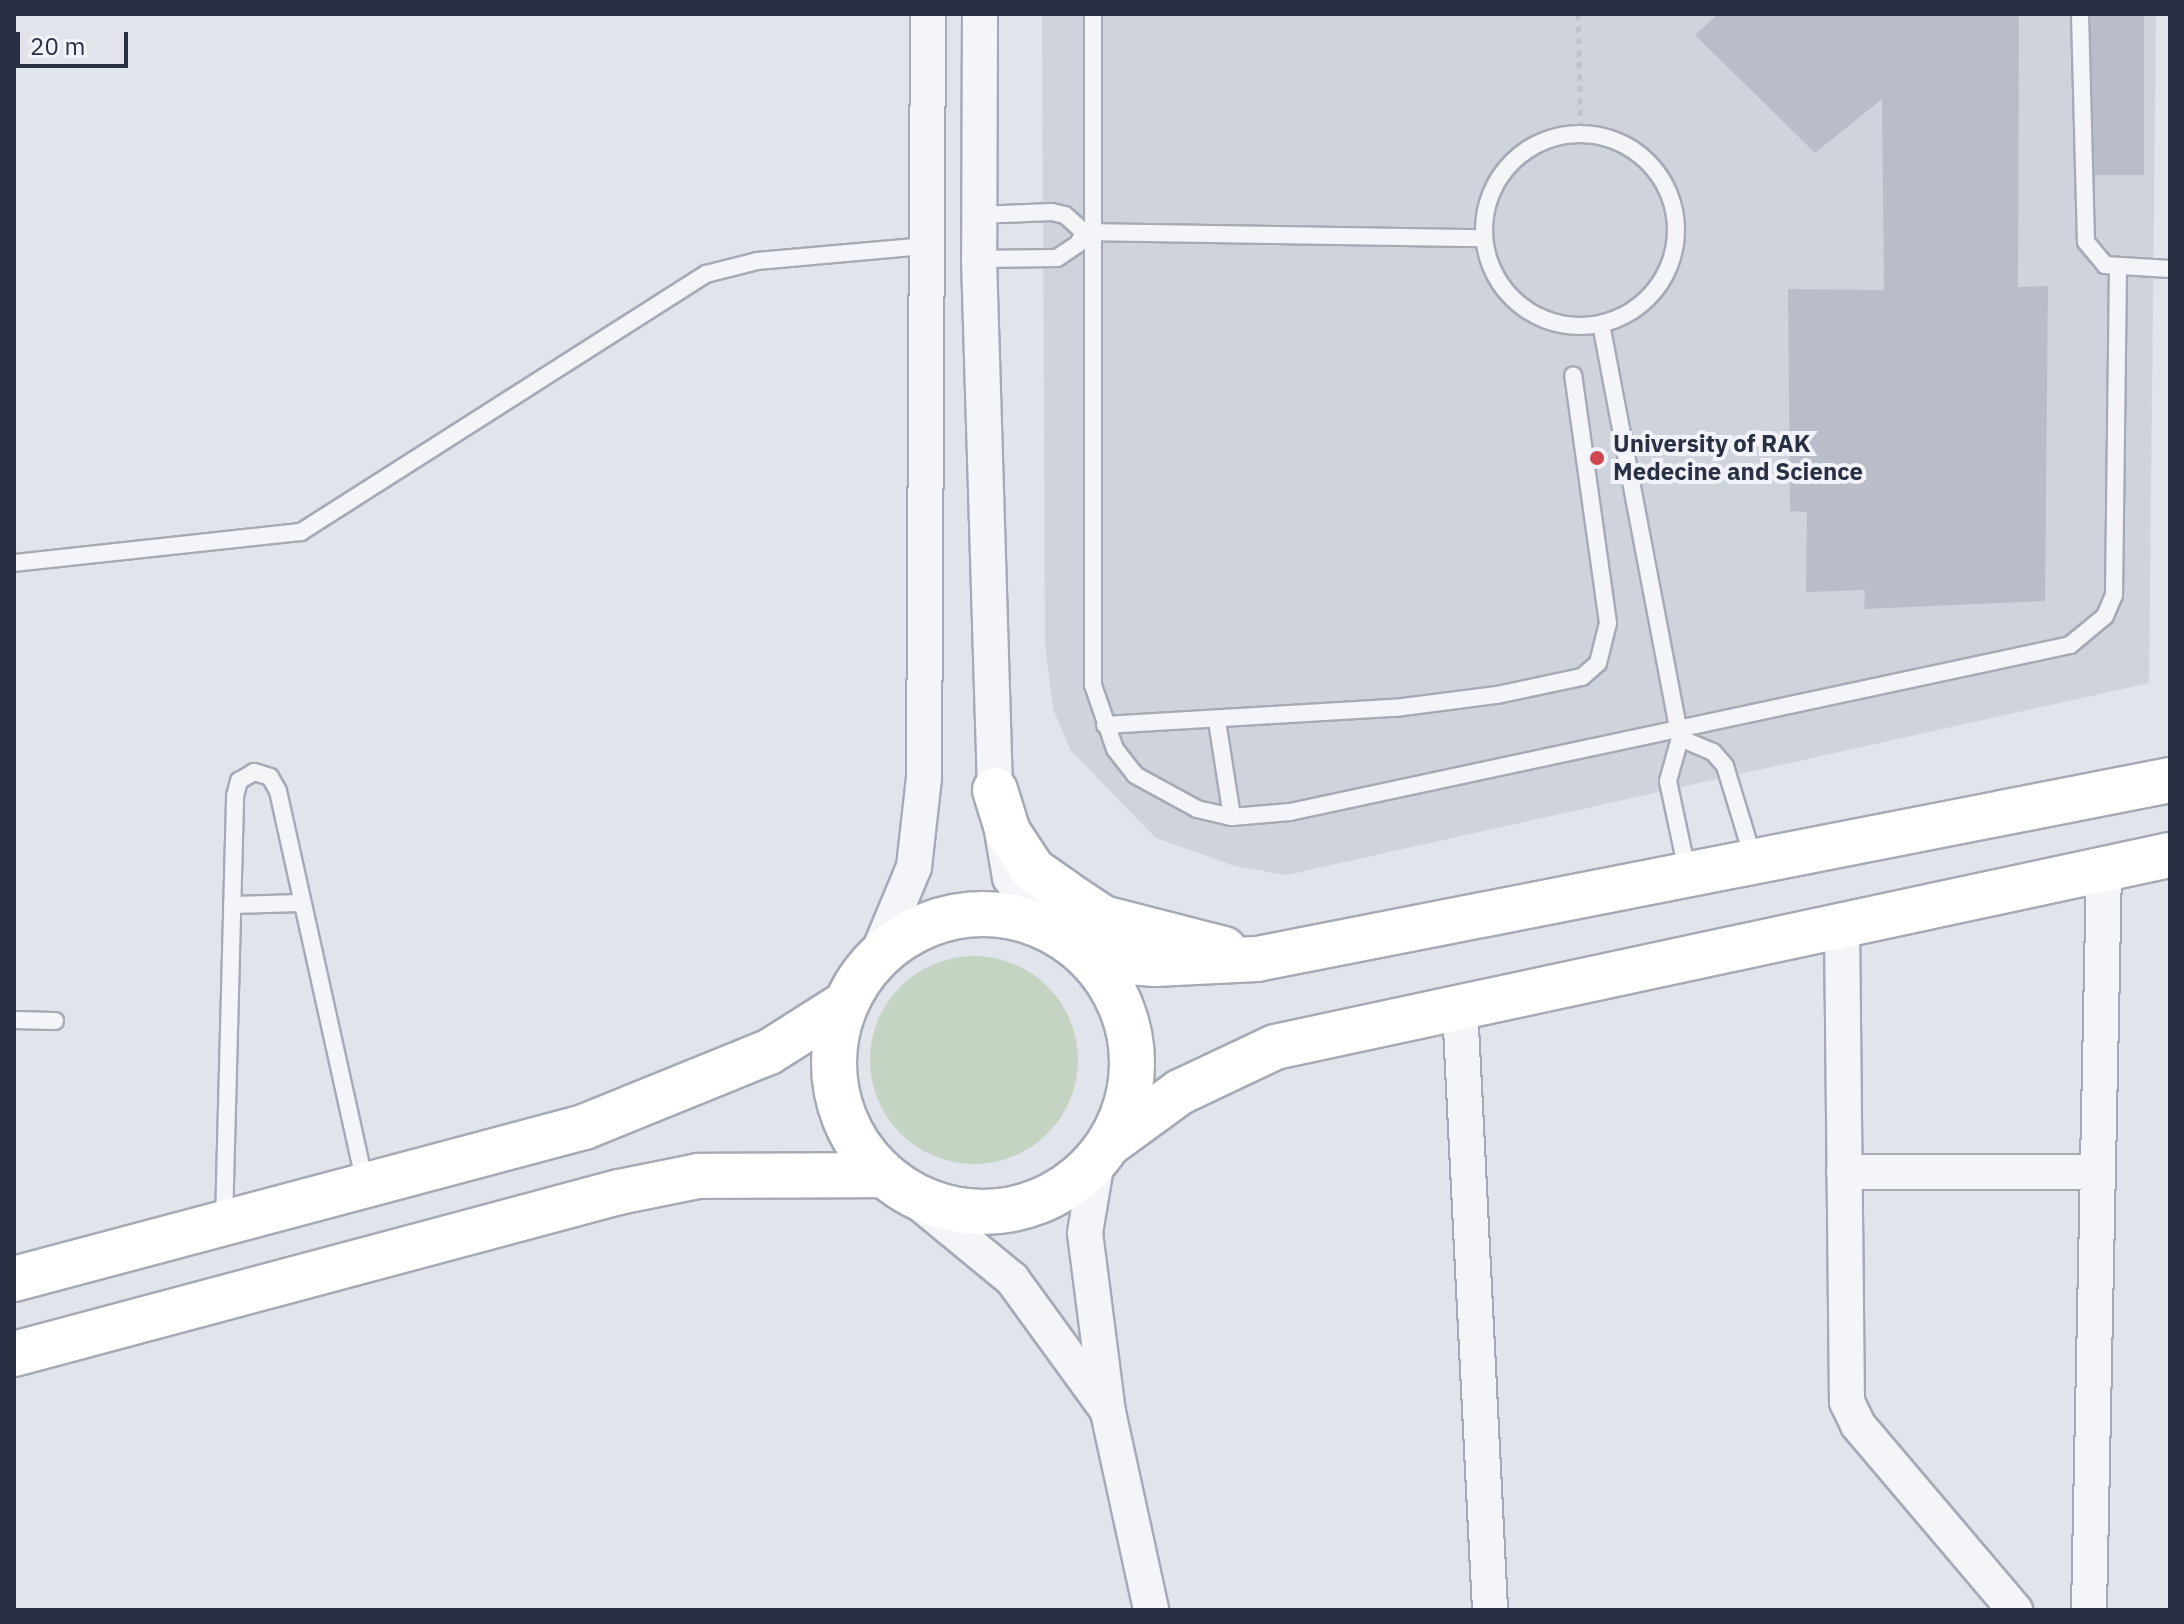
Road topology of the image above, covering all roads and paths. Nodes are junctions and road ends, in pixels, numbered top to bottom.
1 (928, 14) edge
2 (980, 14) edge
3 (1093, 14) edge
4 (1578, 14) edge
5 (2080, 14) edge
6 (1581, 134) junction
7 (978, 215) junction
8 (1090, 232) junction
9 (1483, 238) junction
10 (926, 246) junction
11 (979, 259) junction
12 (2118, 269) junction
13 (2170, 269) edge
14 (1601, 324) junction
15 (1573, 375) dead end
16 (14, 563) edge
17 (1217, 721) junction
18 (1105, 725) junction
19 (1679, 733) junction
20 (2170, 780) edge
21 (995, 790) junction
22 (1232, 817) junction
23 (2170, 855) edge
24 (1754, 863) junction
25 (2104, 869) junction
26 (1688, 875) junction
27 (302, 903) junction
28 (232, 905) junction
29 (1842, 925) junction
30 (1053, 931) junction
31 (876, 958) junction
32 (1091, 959) junction
33 (1257, 959) junction
34 (845, 1004) junction
35 (1460, 1007) junction
36 (14, 1020) edge
37 (55, 1021) dead end
38 (1103, 1152) junction
39 (1844, 1172) junction
40 (2098, 1172) junction
41 (894, 1183) junction
42 (365, 1184) junction
43 (224, 1223) junction
44 (14, 1279) edge
45 (14, 1354) edge
46 (1108, 1412) junction
47 (1151, 1610) edge
48 (1490, 1610) edge
49 (2015, 1610) edge
50 (2089, 1610) edge

1 - 10 street
2 - 7 street
3 - 8 lane
4 - 6 path
5 - 12 lane
6 - 9 lane
6 - 14 lane
7 - 8 lane
7 - 11 street
8 - 9 lane
8 - 11 lane
8 - 18 lane
9 - 14 lane
10 - 16 lane
10 - 31 street
11 - 21 street
12 - 13 lane
12 - 19 lane
14 - 19 lane
15 - 17 lane
17 - 18 lane
17 - 22 lane
18 - 22 lane
19 - 22 lane
19 - 24 lane
19 - 26 lane
20 - 24 main road
21 - 30 street
21 - 33 main road
23 - 25 main road
24 - 26 main road
25 - 29 main road
25 - 40 street
26 - 33 main road
27 - 28 lane
27 - 28 lane
27 - 42 lane
28 - 43 lane
29 - 35 main road
29 - 39 street
30 - 31 main road
30 - 32 main road
31 - 34 main road
32 - 33 main road
32 - 38 main road
34 - 41 main road
34 - 42 main road
35 - 38 main road
35 - 48 street
36 - 37 lane
38 - 41 main road
38 - 46 street
39 - 40 street
39 - 49 street
40 - 50 street
41 - 45 main road
41 - 46 street
42 - 43 main road
43 - 44 main road
46 - 47 street

